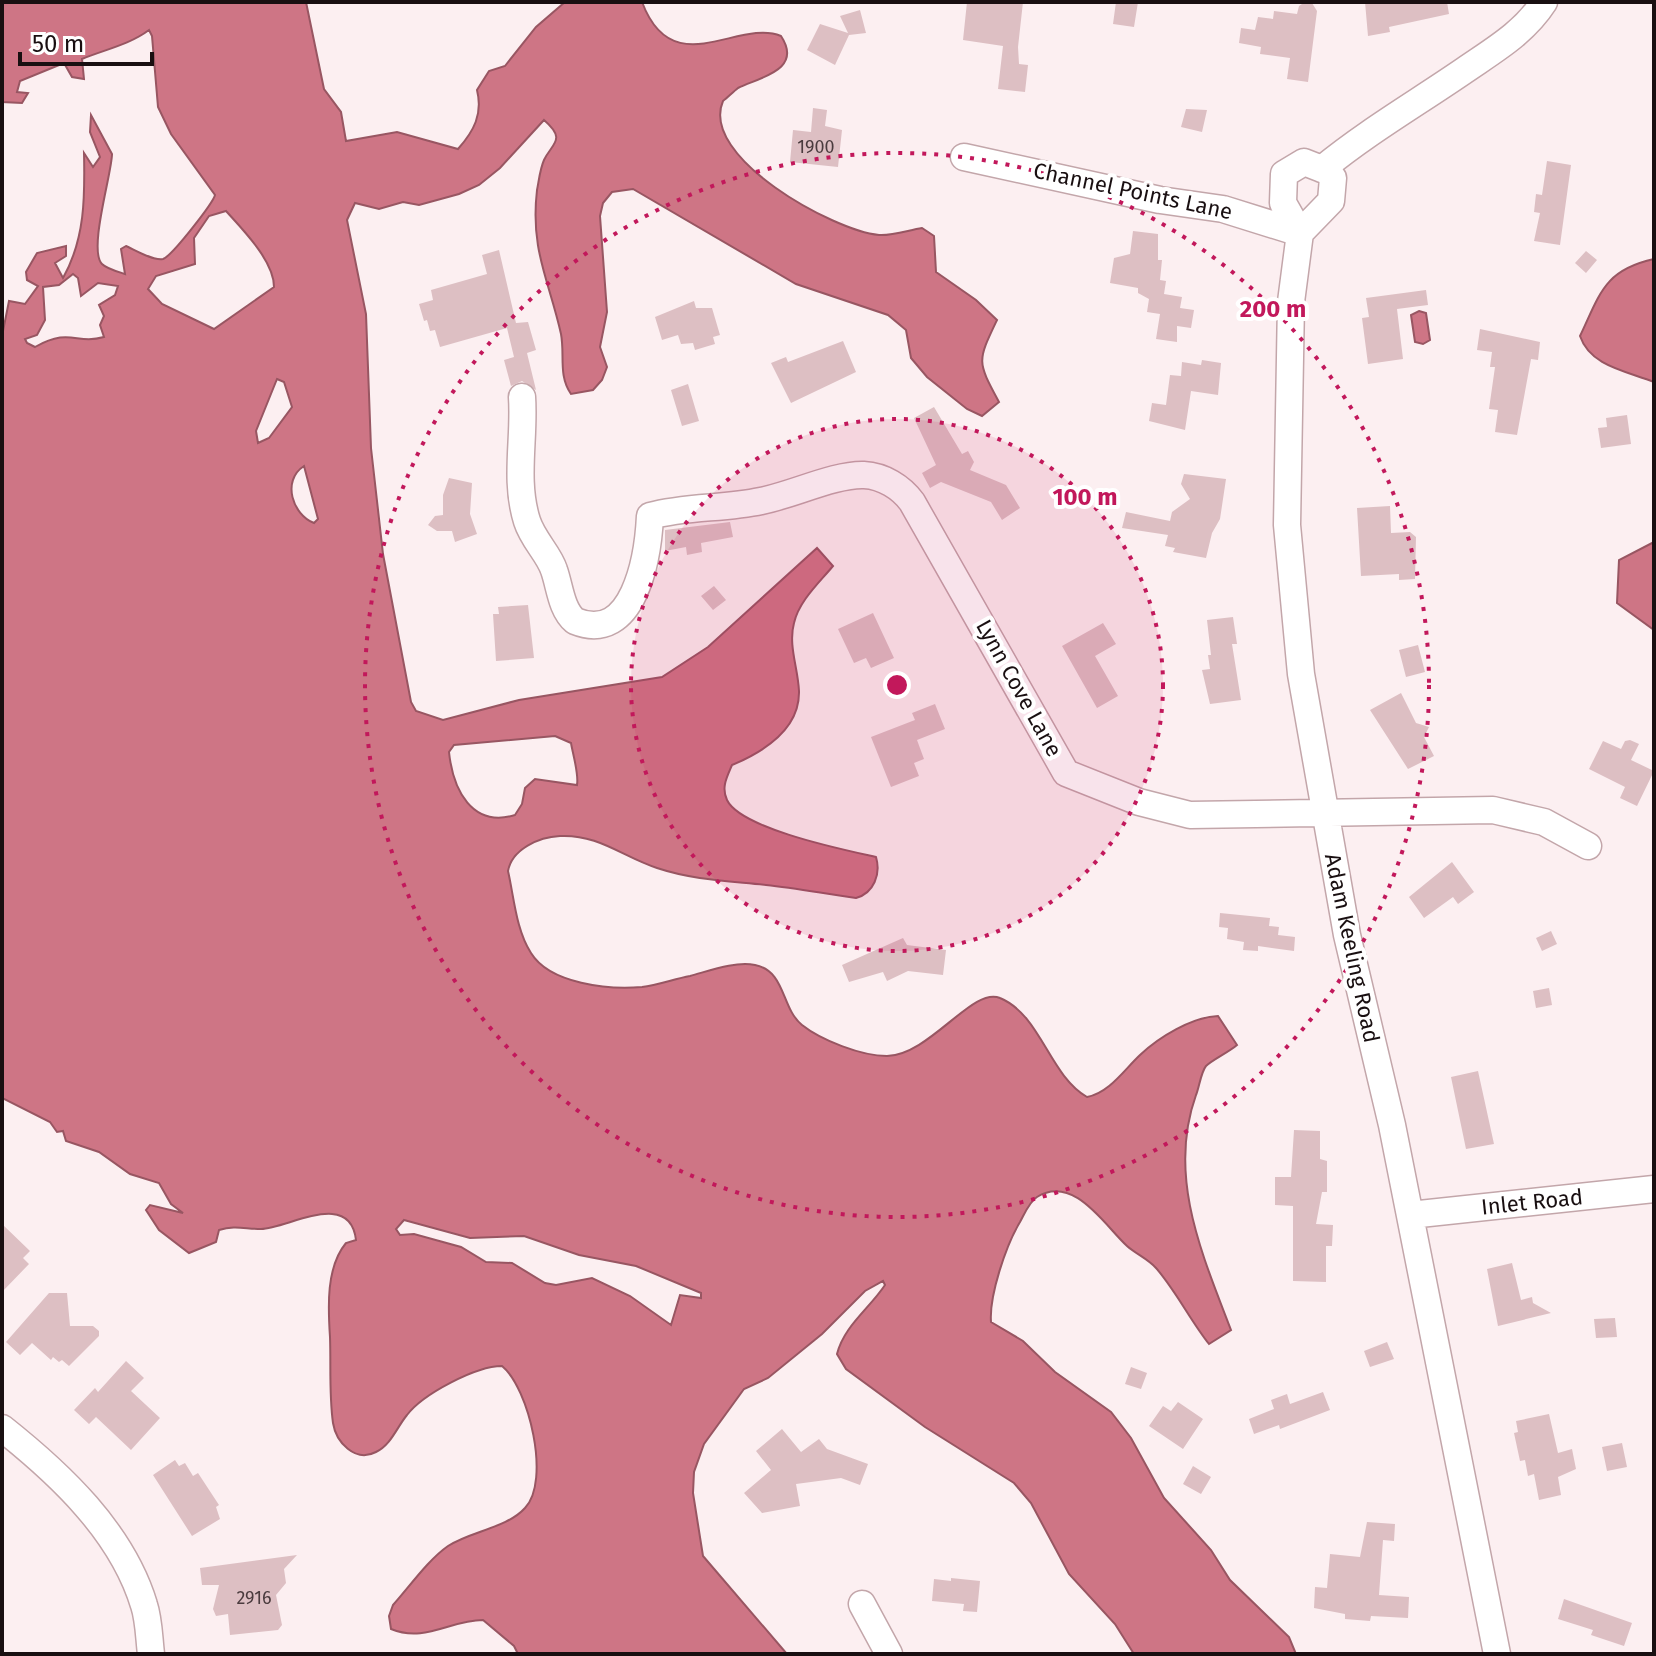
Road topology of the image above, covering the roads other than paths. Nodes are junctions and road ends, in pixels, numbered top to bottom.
1 (1544, 2) edge
2 (964, 157) dead end
3 (1322, 169) junction
4 (1300, 233) junction
5 (522, 397) dead end
6 (1324, 814) junction
7 (1588, 846) dead end
8 (1654, 1189) edge
9 (1410, 1215) junction
10 (2, 1428) edge
11 (862, 1604) dead end
12 (151, 1654) edge
13 (889, 1654) edge
14 (1497, 1654) edge

1 - 3 street
2 - 4 street, Channel Points Lane
3 - 4 street
3 - 4 street
4 - 6 street, Adam Keeling Road
5 - 6 street, Lynn Cove Lane
6 - 7 street, Lynn Cove Lane
6 - 9 street, Adam Keeling Road
8 - 9 street, Inlet Road
9 - 14 street, Adam Keeling Road
10 - 12 street
11 - 13 street

